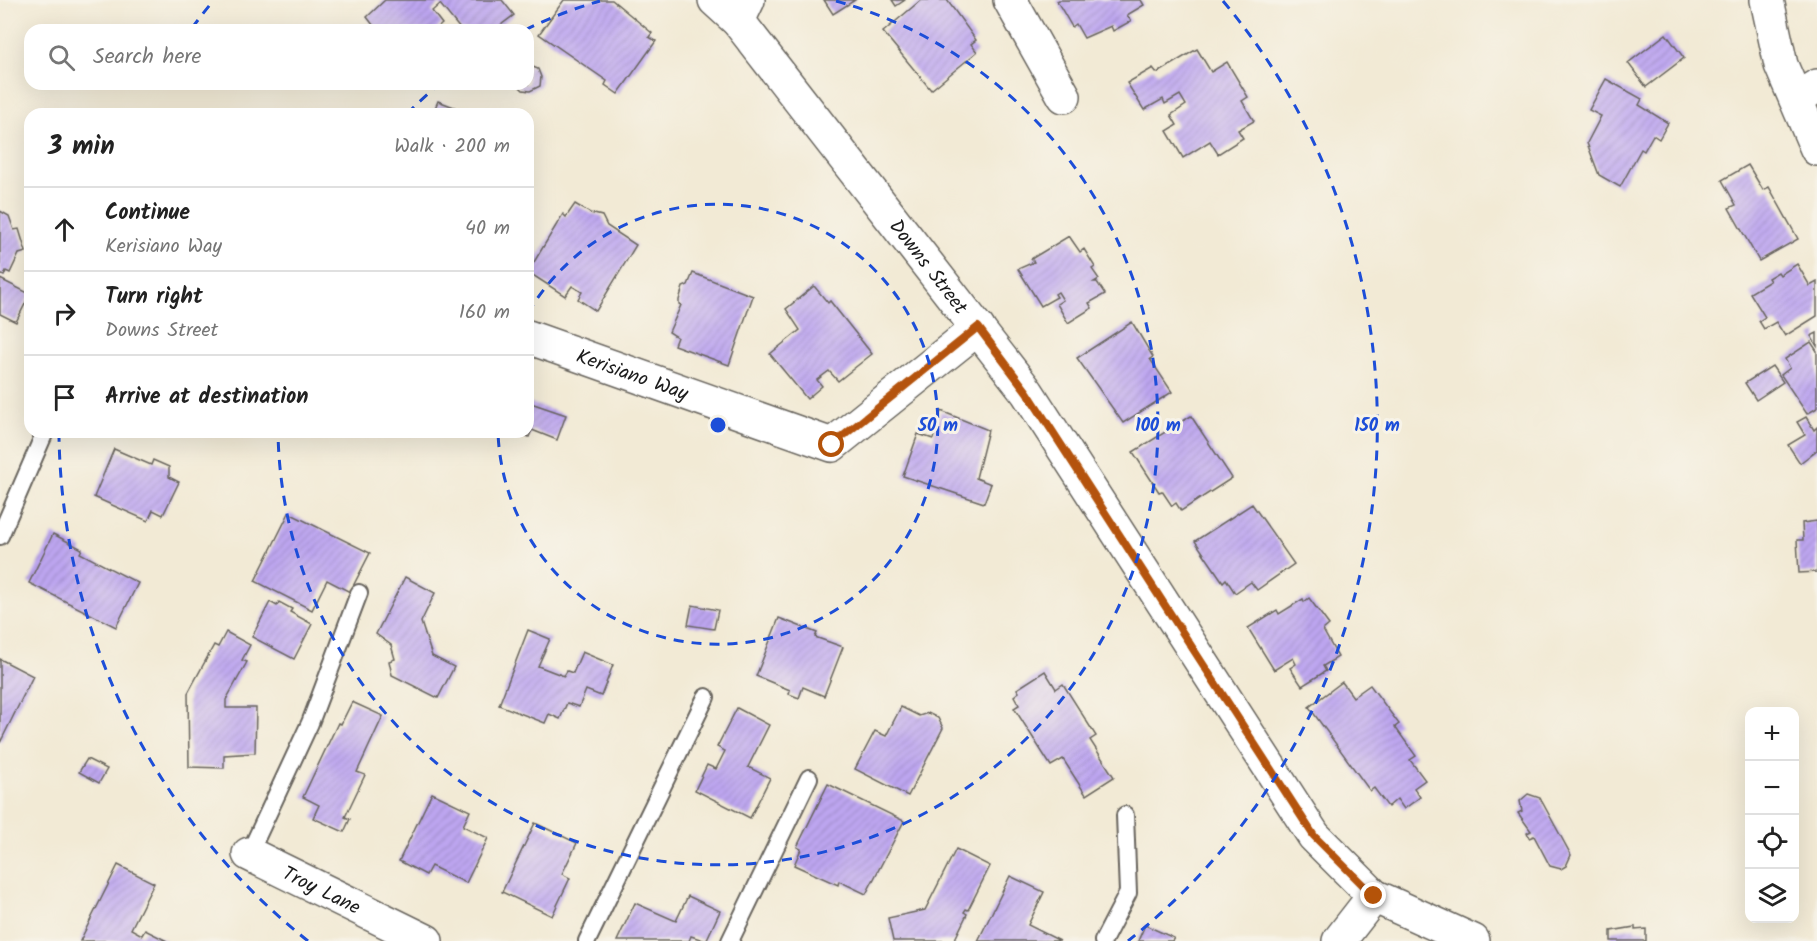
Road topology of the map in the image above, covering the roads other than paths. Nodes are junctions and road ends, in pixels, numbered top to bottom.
1 (1767, 0) edge
2 (1016, 2) edge
3 (734, 7) edge
4 (1807, 93) edge
5 (1064, 96) dead end
6 (1817, 149) edge
7 (978, 327) junction
8 (534, 339) edge
9 (42, 438) edge
10 (0, 536) edge
11 (359, 594) dead end
12 (706, 697) dead end
13 (809, 778) dead end
14 (1125, 815) dead end
15 (249, 855) joint
16 (1374, 896) junction
17 (426, 941) edge
18 (587, 941) edge
19 (730, 941) edge
20 (1103, 941) edge
21 (1339, 941) edge
22 (1473, 941) edge

1 - 4 main road
2 - 5 main road
3 - 7 main road, Downs Street
4 - 6 main road
7 - 8 main road, Kerisiano Way
7 - 16 main road, Downs Street
9 - 10 lane
11 - 15 lane
12 - 18 lane
13 - 19 lane
14 - 20 lane
15 - 17 main road, Troy Lane
16 - 21 main road
16 - 22 main road

